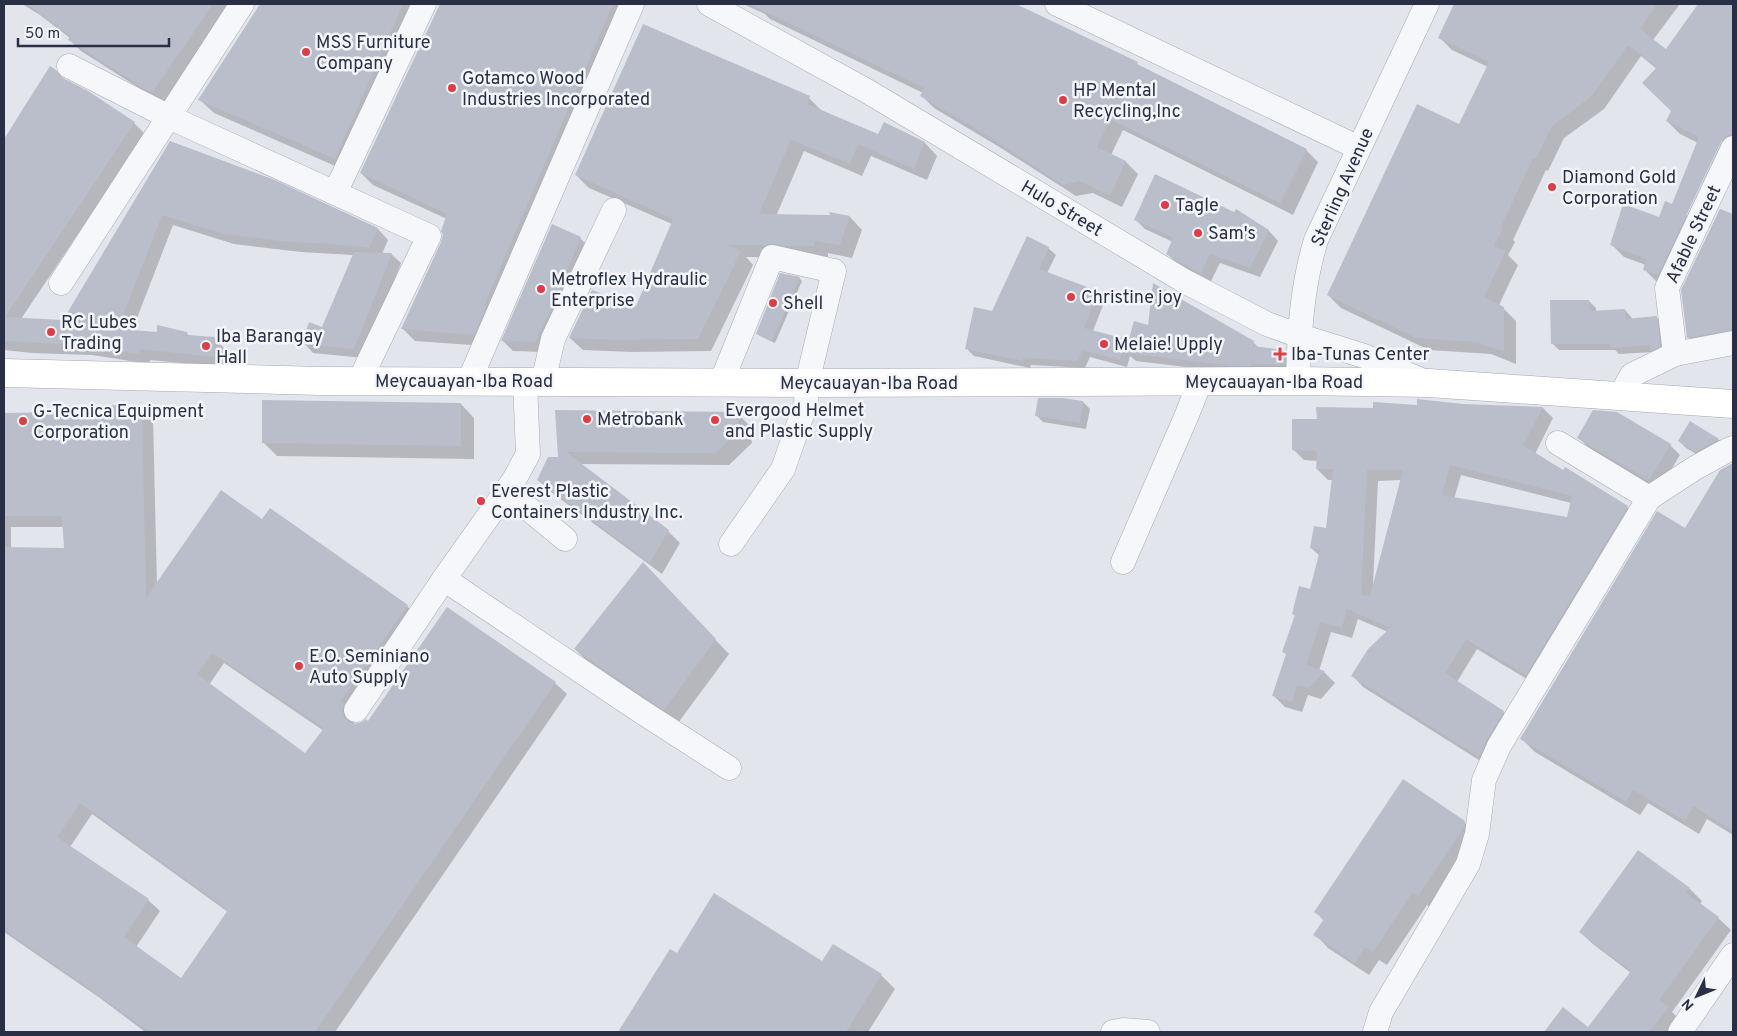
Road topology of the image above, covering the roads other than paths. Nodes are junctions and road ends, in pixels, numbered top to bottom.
1 (242, 4) edge
2 (424, 4) edge
3 (632, 4) edge
4 (709, 4) edge
5 (1057, 4) edge
6 (1427, 4) edge
7 (69, 66) dead end
8 (169, 117) junction
9 (1359, 148) junction
10 (1733, 148) edge
11 (335, 193) junction
12 (614, 210) dead end
13 (61, 283) dead end
14 (1300, 336) junction
15 (1733, 343) edge
16 (1675, 354) junction
17 (4, 373) edge
18 (360, 380) junction
19 (468, 381) junction
20 (1298, 381) junction
21 (534, 382) junction
22 (721, 382) junction
23 (1200, 382) junction
24 (807, 383) junction
25 (1429, 383) junction
26 (1620, 396) junction
27 (1733, 404) edge
28 (1558, 443) dead end
29 (1733, 448) edge
30 (507, 490) junction
31 (1649, 498) junction
32 (565, 539) dead end
33 (731, 544) dead end
34 (1123, 562) dead end
35 (444, 579) junction
36 (356, 710) dead end
37 (729, 768) dead end
38 (1733, 955) edge
39 (1113, 1032) edge
40 (1148, 1032) edge
41 (1375, 1032) edge
42 (1680, 1032) edge

1 - 8 street
2 - 11 street
3 - 19 street
4 - 14 street, Hulo Street
5 - 9 street
6 - 9 street, Sterling Avenue
7 - 8 street
8 - 11 street
8 - 13 street
9 - 14 street, Sterling Avenue
10 - 16 street, Afable Street
11 - 18 street
12 - 21 street
14 - 20 street, Sterling Avenue
14 - 25 street, Hulo Street
15 - 16 street
16 - 26 street
17 - 18 main road, Meycauayan-Iba Road
18 - 19 main road, Meycauayan-Iba Road
19 - 21 main road, Meycauayan-Iba Road
20 - 23 main road, Meycauayan-Iba Road
20 - 25 main road, Meycauayan-Iba Road
21 - 22 main road, Meycauayan-Iba Road
21 - 30 street
22 - 24 main road, Meycauayan-Iba Road
22 - 24 street
23 - 24 main road, Meycauayan-Iba Road
23 - 34 street
24 - 33 street
25 - 26 main road, Meycauayan-Iba Road
26 - 27 main road, Meycauayan-Iba Road
28 - 31 street
29 - 31 street
30 - 32 street
30 - 35 street
31 - 41 street
35 - 36 street
35 - 37 street
38 - 42 street
39 - 40 street

